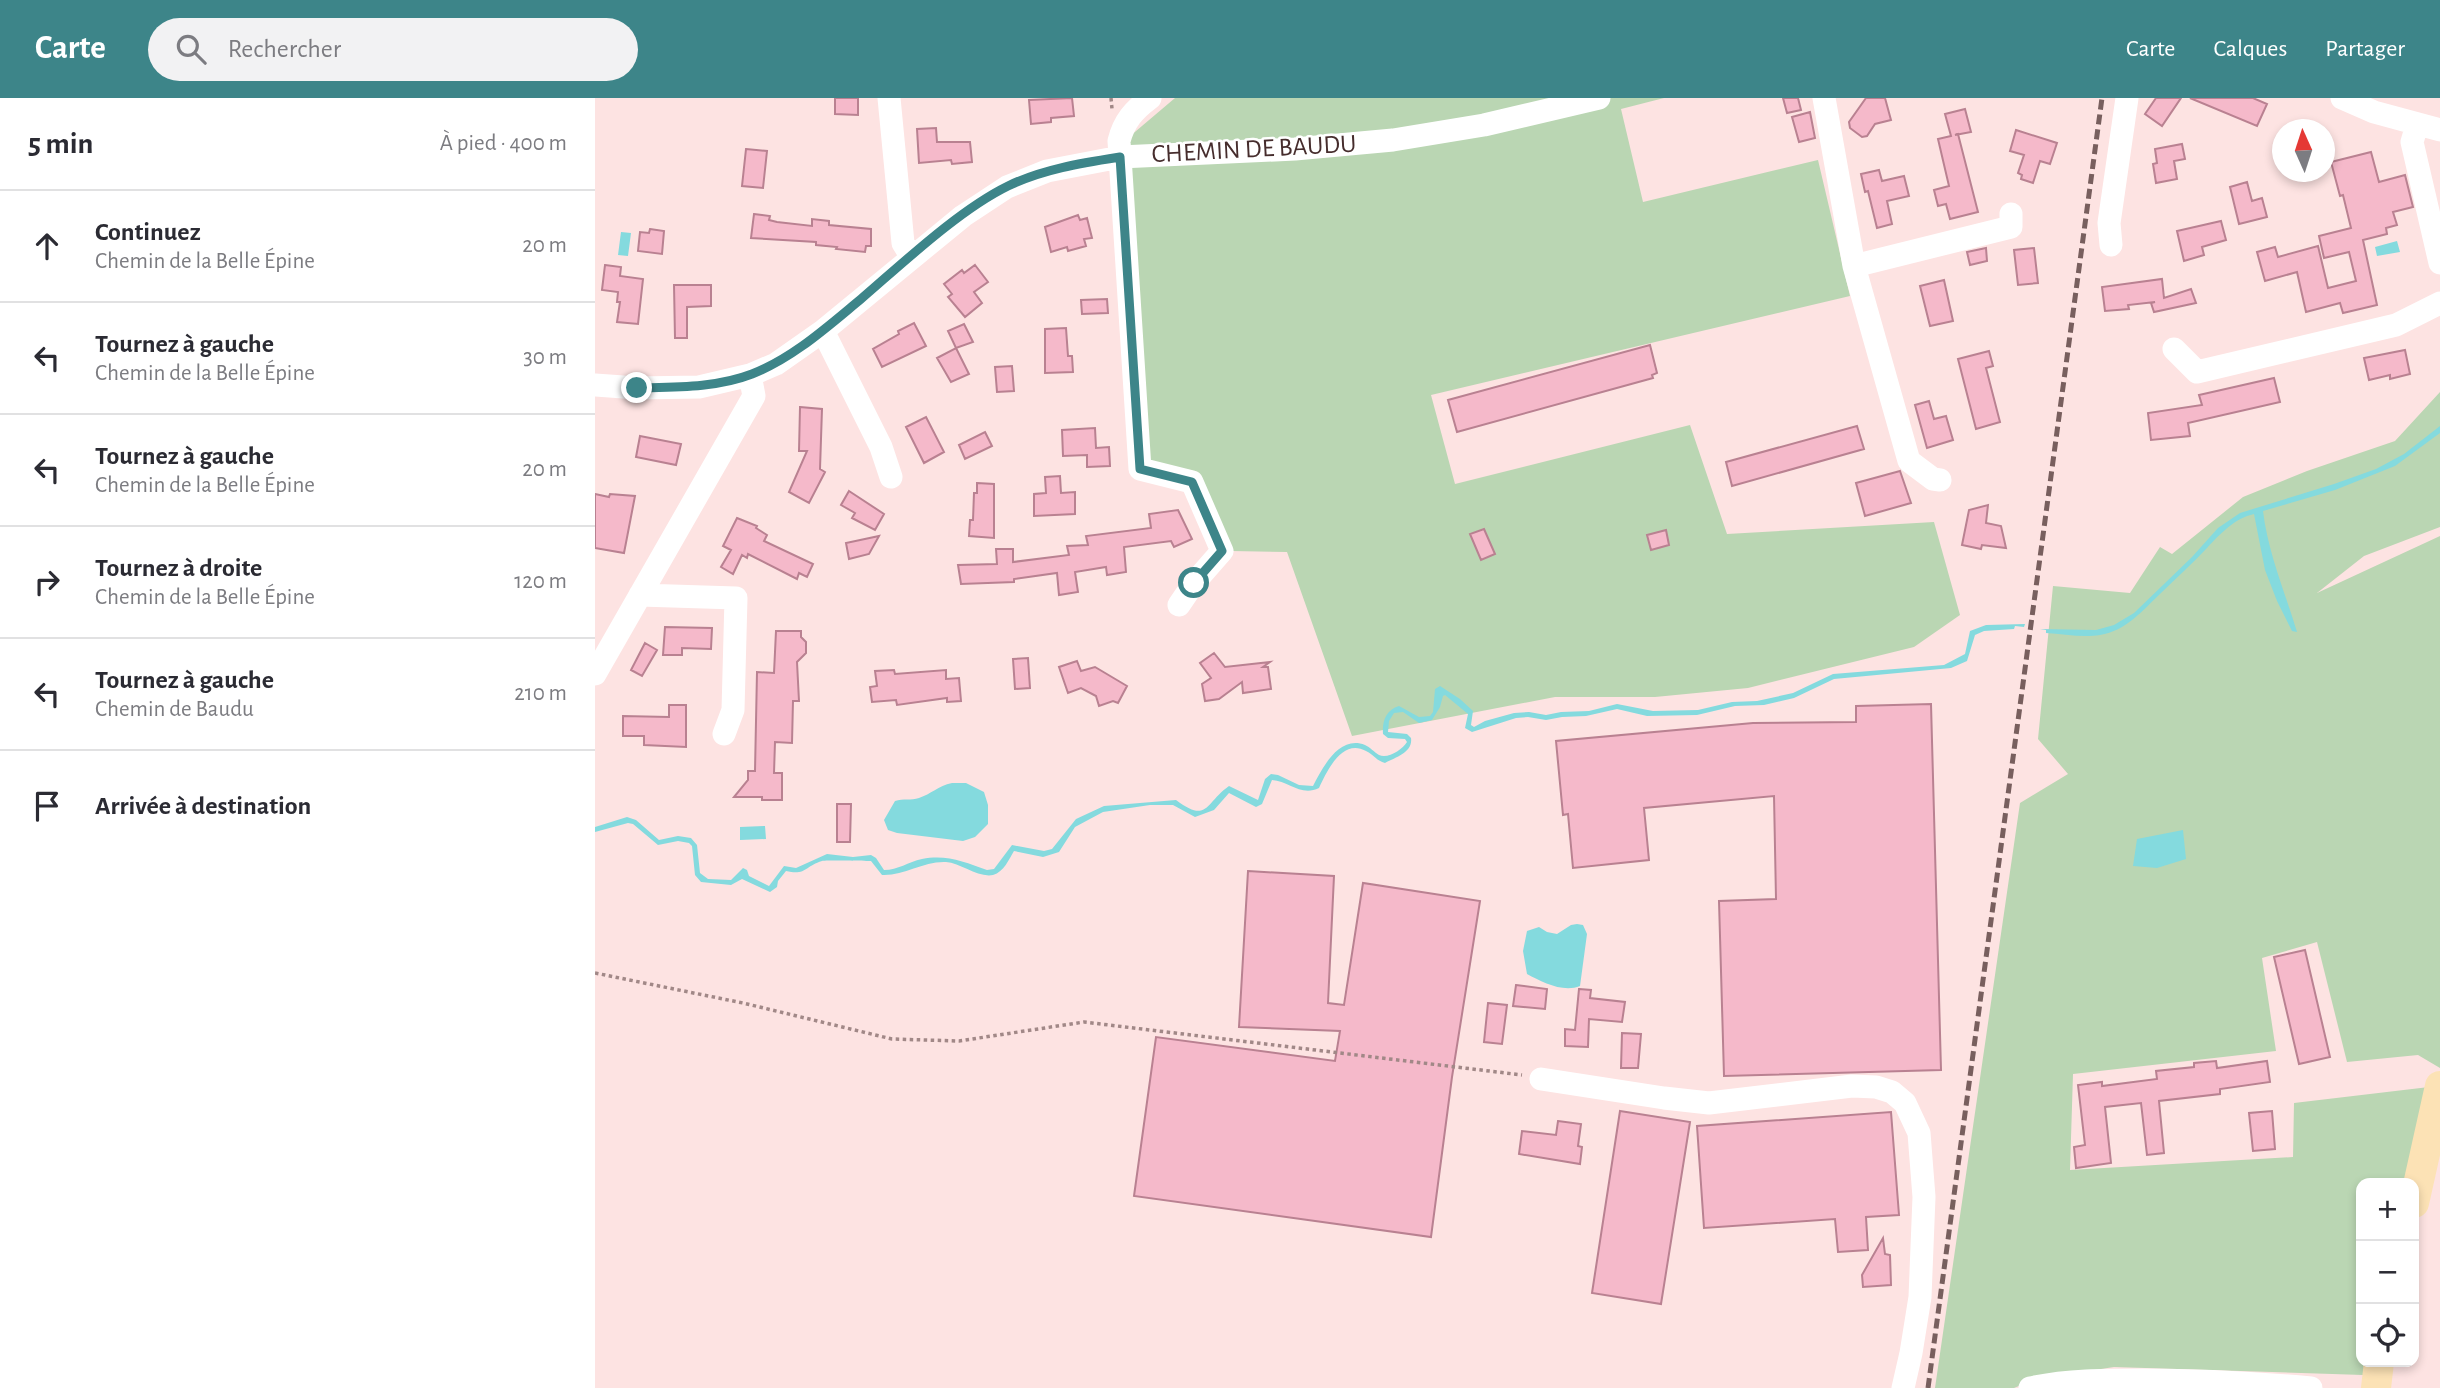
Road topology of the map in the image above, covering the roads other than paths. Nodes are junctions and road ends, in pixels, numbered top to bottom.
1 (889, 98) edge
2 (1150, 98) edge
3 (1599, 98) edge
4 (1823, 98) edge
5 (2127, 98) edge
6 (2342, 98) edge
7 (2417, 125) junction
8 (2440, 130) edge
9 (1120, 157) junction
10 (2011, 214) dead end
11 (2111, 245) dead end
12 (911, 256) junction
13 (2440, 263) edge
14 (1854, 266) junction
15 (2440, 303) edge
16 (823, 331) junction
17 (2174, 349) dead end
18 (750, 375) junction
19 (595, 385) edge
20 (891, 477) dead end
21 (1940, 480) dead end
22 (640, 595) junction
23 (1179, 606) dead end
24 (595, 674) edge
25 (725, 734) dead end
26 (1541, 1079) road end
27 (2440, 1086) edge
28 (2419, 1180) edge
29 (2379, 1367) edge
30 (1903, 1388) edge
31 (2030, 1388) edge
32 (2311, 1388) edge
33 (2378, 1388) edge
34 (2396, 1388) edge

1 - 12 street
2 - 9 street
3 - 9 street, CHEMIN DE BAUDU
4 - 14 street
5 - 11 street
6 - 7 street
7 - 8 street
7 - 13 street
9 - 12 street, CHEMIN DE BAUDU
9 - 23 street
10 - 14 street
12 - 16 street, CHEMIN DE BAUDU
14 - 21 street
15 - 17 street
16 - 18 street, CHEMIN DE BAUDU
16 - 20 street
18 - 19 street, CHEMIN DE BAUDU
18 - 22 street
22 - 24 street
22 - 25 street
26 - 30 street
27 - 28 main road
29 - 33 main road
31 - 32 street
33 - 34 street

